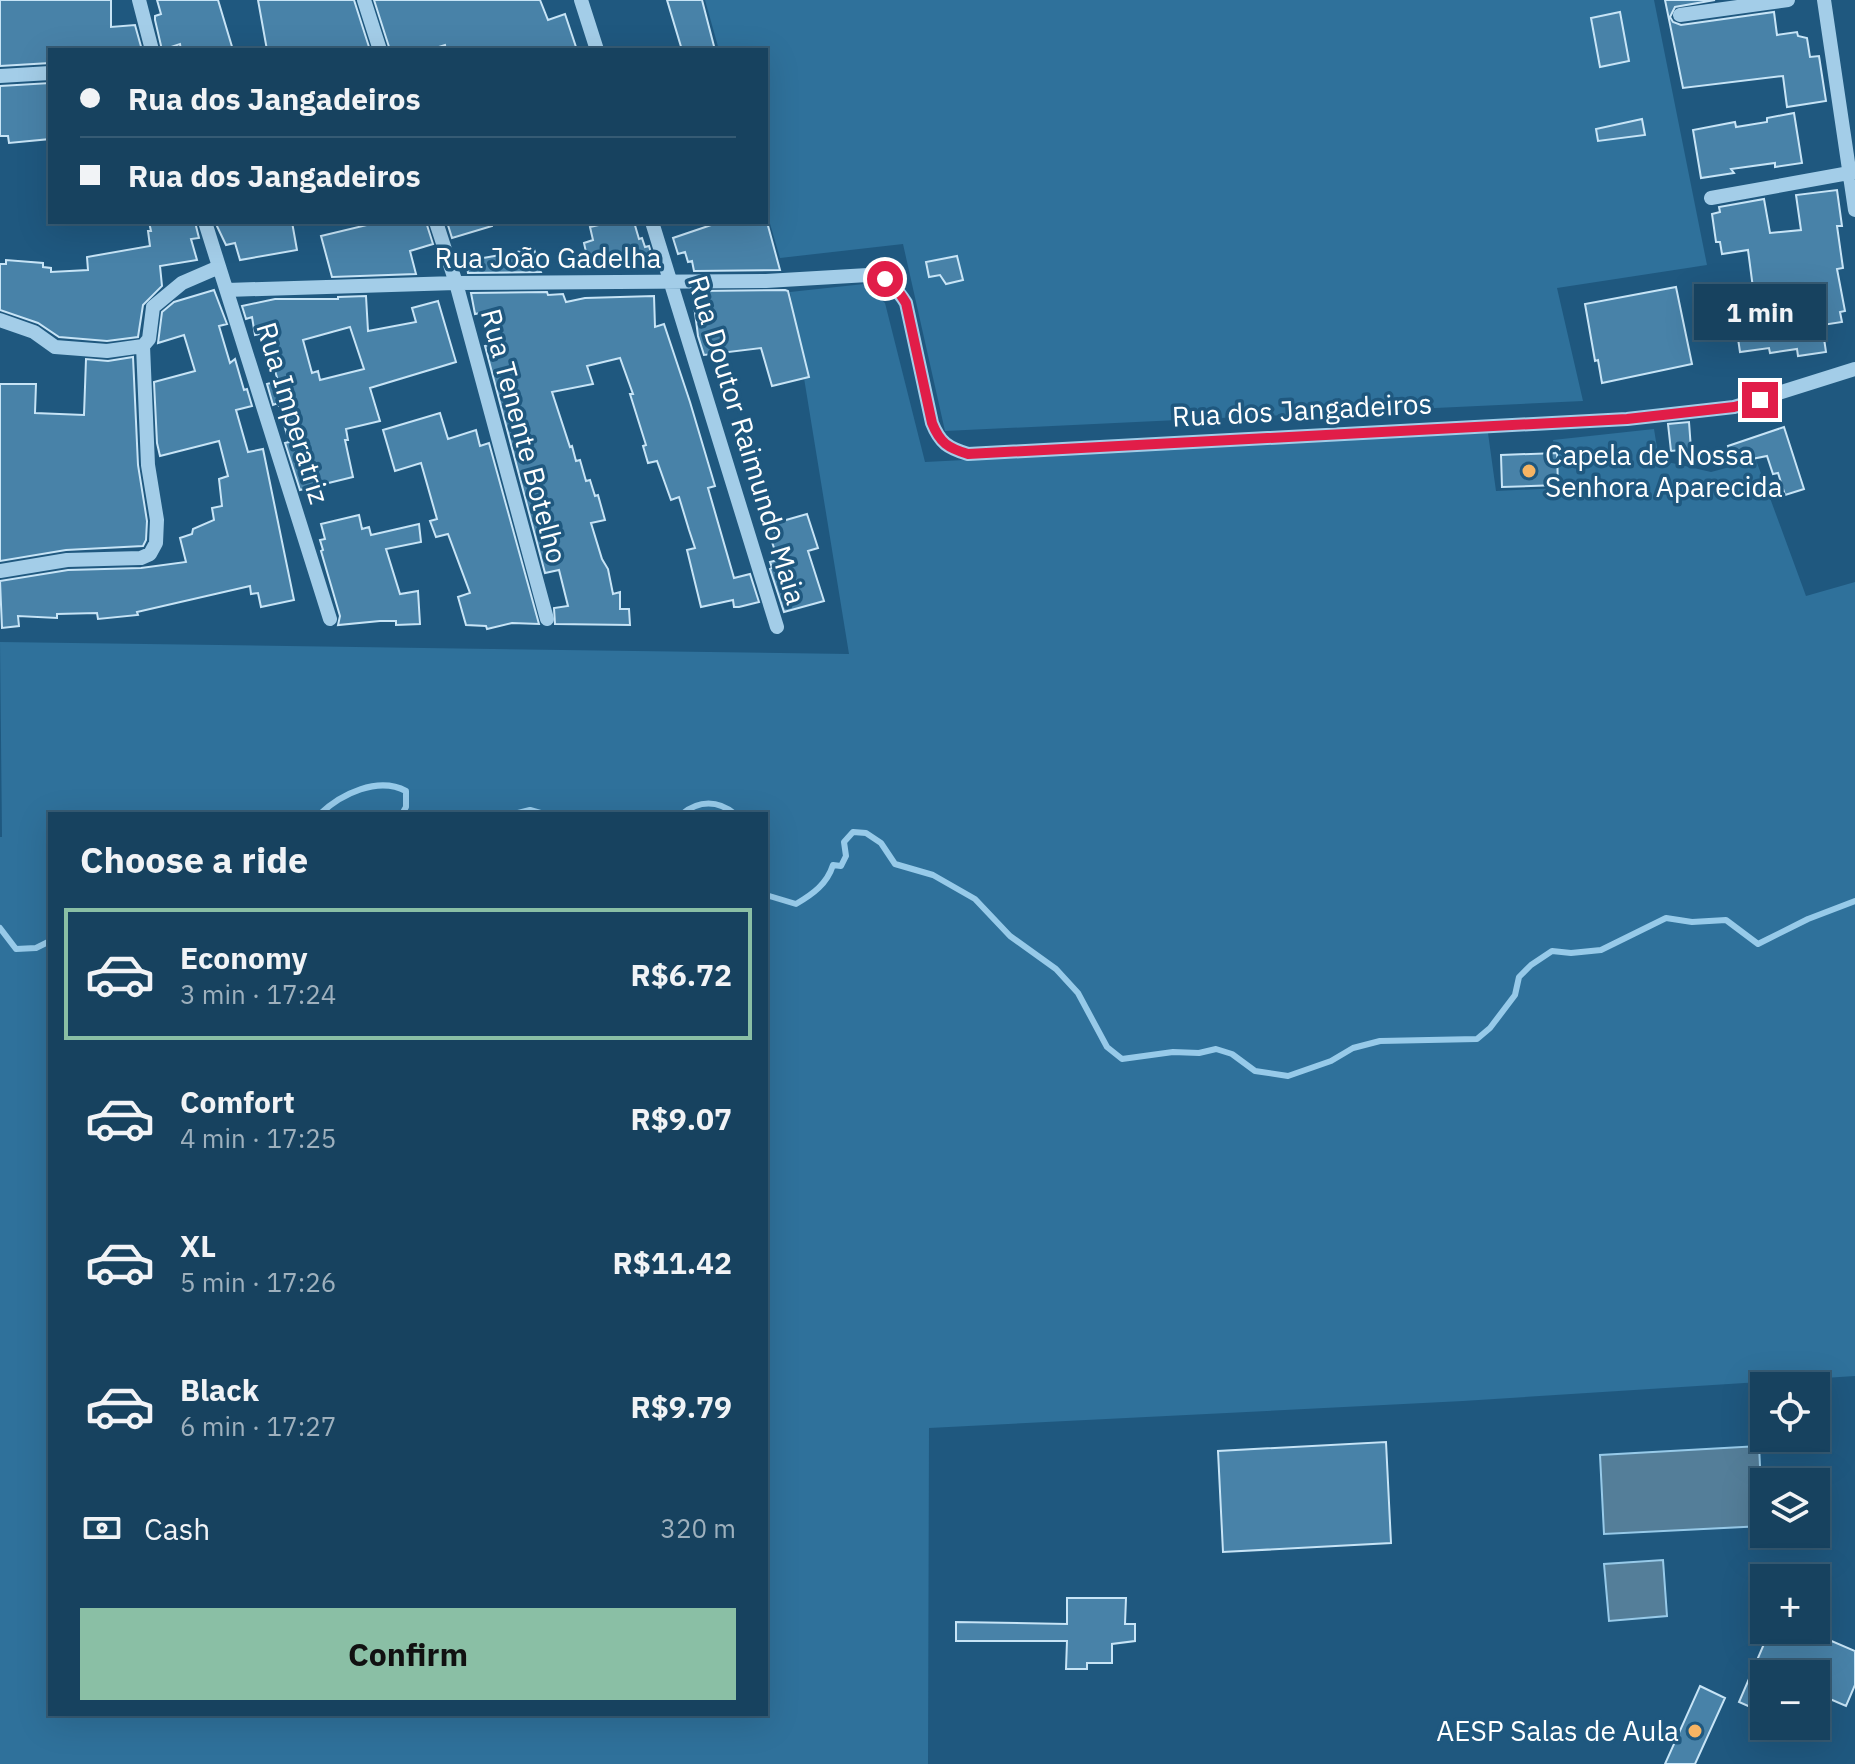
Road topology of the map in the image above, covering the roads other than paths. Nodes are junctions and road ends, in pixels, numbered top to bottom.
1 (139, 0) edge
2 (364, 0) edge
3 (581, 0) edge
4 (1788, 0) edge
5 (1824, 0) edge
6 (1680, 15) dead end
7 (151, 48) edge
8 (379, 48) edge
9 (596, 48) edge
10 (48, 73) edge
11 (0, 76) edge
12 (1852, 173) edge
13 (1711, 198) dead end
14 (1855, 210) edge
15 (206, 224) edge
16 (437, 224) edge
17 (653, 224) edge
18 (219, 267) junction
19 (868, 275) joint
20 (456, 283) junction
21 (672, 283) junction
22 (227, 290) junction
23 (0, 320) edge
24 (143, 346) junction
25 (1855, 369) edge
26 (0, 571) edge
27 (330, 619) dead end
28 (547, 619) dead end
29 (777, 627) dead end

1 - 7 street
2 - 8 street
3 - 9 street
4 - 6 street
5 - 12 street
10 - 11 street
12 - 13 street
12 - 14 street
15 - 18 street, Rua Imperatriz
16 - 20 street, Rua Tenente Botelho
17 - 21 street, Rua Doutor Raimundo Maia
18 - 22 street, Rua Imperatriz
18 - 24 street
19 - 21 street, Rua João Gadelha
19 - 25 street, Rua dos Jangadeiros
20 - 21 street, Rua João Gadelha
20 - 22 street, Rua João Gadelha
20 - 28 street, Rua Tenente Botelho
21 - 29 street, Rua Doutor Raimundo Maia
22 - 27 street, Rua Imperatriz
23 - 24 street
24 - 26 street

